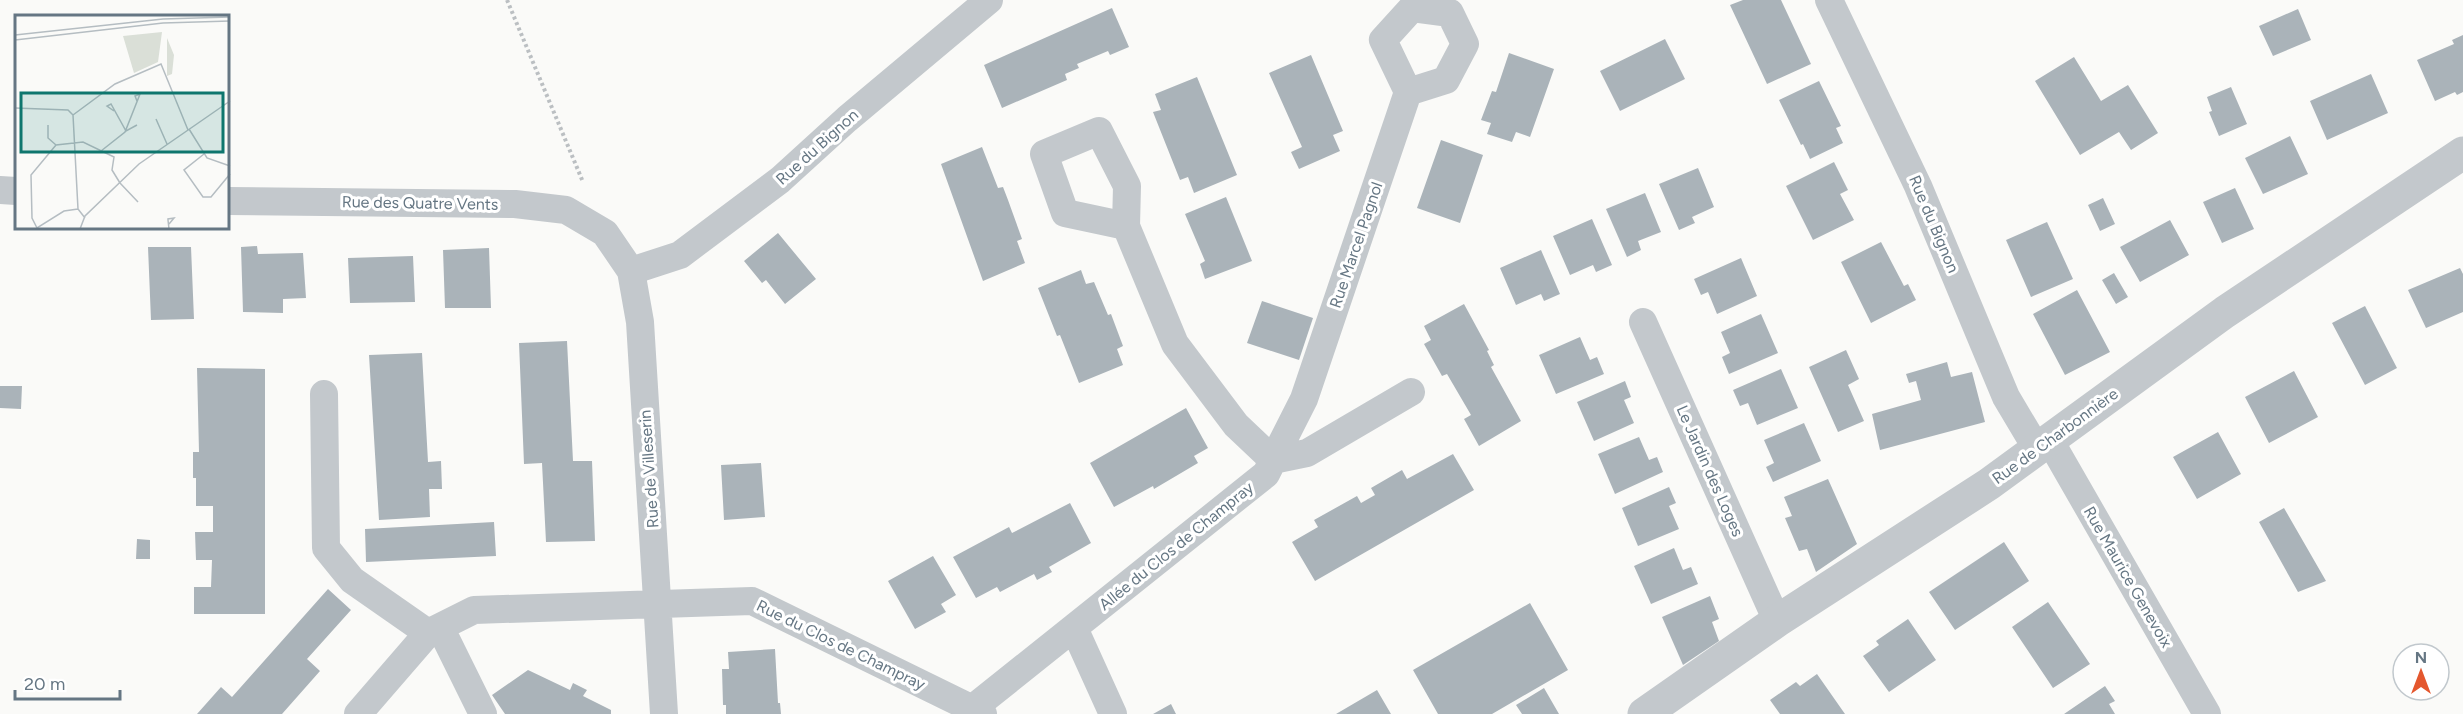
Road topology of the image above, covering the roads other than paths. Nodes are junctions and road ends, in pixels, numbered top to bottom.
1 (989, 0) edge
2 (1829, 0) edge
3 (1408, 92) dead end
4 (2463, 153) edge
5 (0, 190) edge
6 (15, 191) edge
7 (230, 201) edge
8 (1126, 226) dead end
9 (605, 233) joint
10 (631, 271) junction
11 (1643, 322) dead end
12 (1411, 392) dead end
13 (324, 394) dead end
14 (1304, 399) joint
15 (2043, 444) junction
16 (1274, 460) junction
17 (657, 604) junction
18 (1777, 621) junction
19 (1074, 628) junction
20 (434, 630) junction
21 (977, 712) edge
22 (358, 714) edge
23 (483, 714) edge
24 (664, 714) edge
25 (1113, 714) edge
26 (1644, 714) edge
27 (2207, 714) edge

1 - 10 street, Rue du Bignon
2 - 15 street, Rue du Bignon
3 - 14 street, Rue Marcel Pagnol
4 - 15 street, Rue de Charbonnière
5 - 6 street
7 - 9 street, Rue des Quatre Vents
8 - 16 street
9 - 10 street, Rue de Villeserin
10 - 17 street, Rue de Villeserin
11 - 18 street, Le Jardin des Loges
12 - 16 street
13 - 20 street
14 - 16 street, Allée du Clos de Champray
15 - 18 street, Rue de Charbonnière
15 - 27 street, Rue Maurice Genevoix
16 - 19 street, Allée du Clos de Champray
17 - 20 street, Rue du Clos de Champray
17 - 21 street, Rue du Clos de Champray
17 - 24 street, Rue de Villeserin
18 - 26 street, Rue de Charbonnière
19 - 21 street, Allée du Clos de Champray
19 - 25 street
20 - 22 street
20 - 23 street

